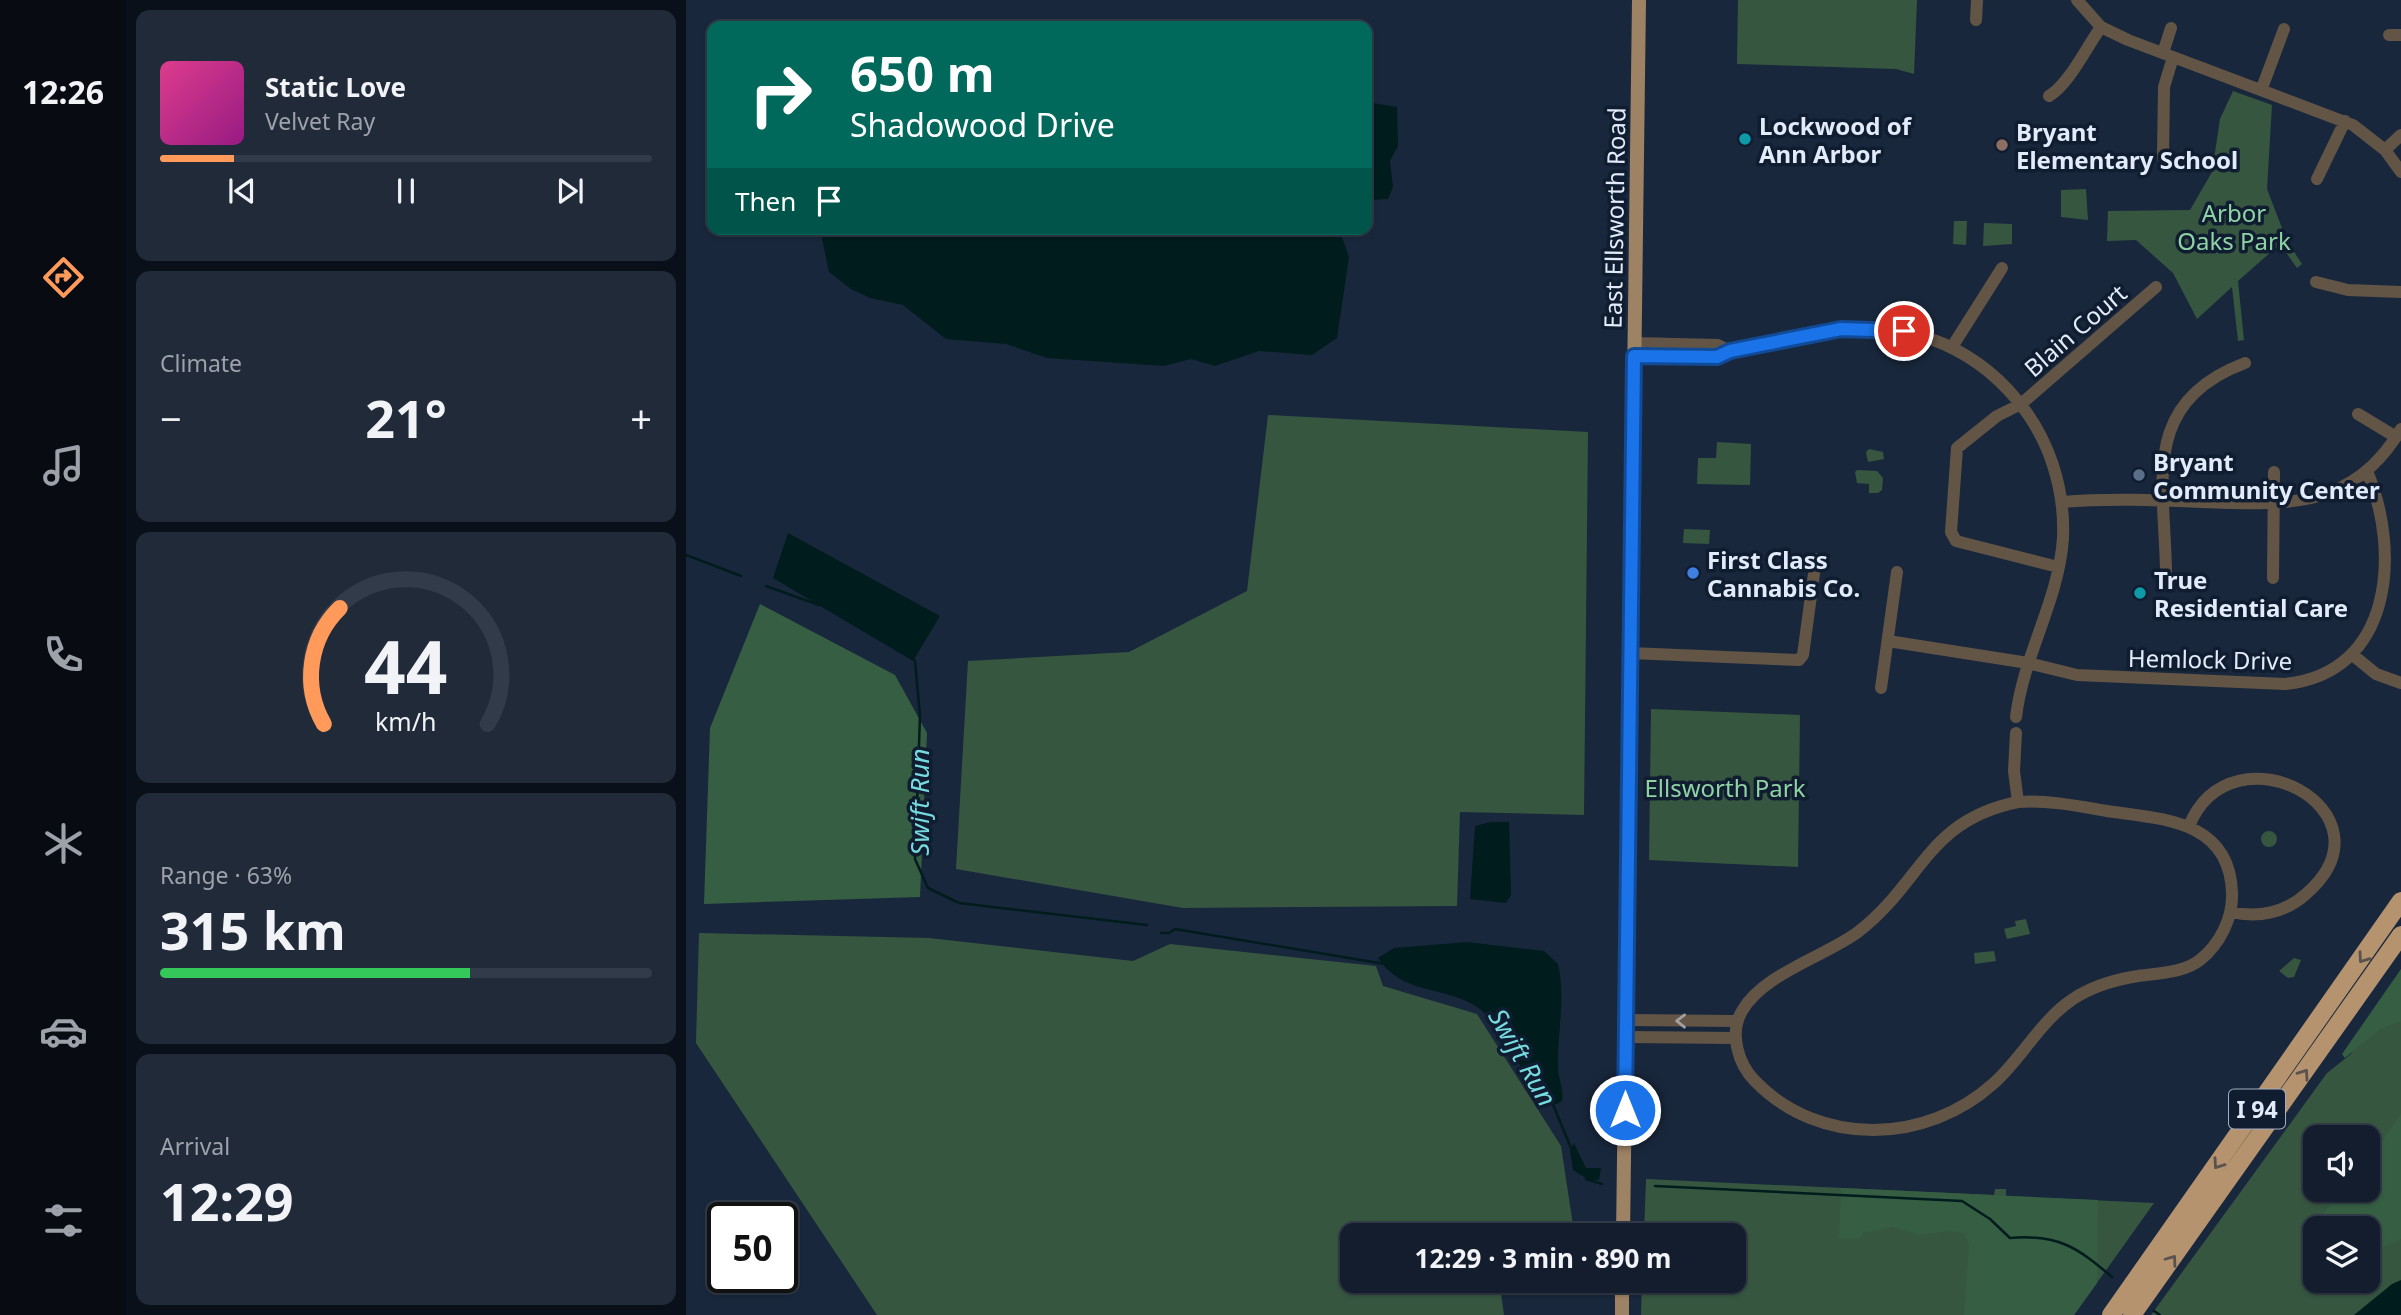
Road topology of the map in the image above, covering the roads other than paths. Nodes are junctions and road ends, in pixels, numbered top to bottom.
1 (1639, 0) edge
2 (1977, 0) edge
3 (2077, 0) edge
4 (1976, 20) dead end
5 (2101, 27) junction
6 (2171, 28) dead end
7 (2284, 29) dead end
8 (2168, 55) junction
9 (2262, 88) junction
10 (2049, 96) dead end
11 (2345, 121) junction
12 (2401, 135) edge
13 (2385, 150) junction
14 (2163, 157) dead end
15 (2401, 172) edge
16 (2317, 179) dead end
17 (2002, 268) dead end
18 (2316, 282) dead end
19 (2156, 287) dead end
20 (2401, 292) edge
21 (1952, 347) junction
22 (1634, 350) junction
23 (2245, 363) dead end
24 (2021, 404) junction
25 (2358, 414) dead end
26 (2399, 433) edge
27 (2367, 471) junction
28 (2274, 472) dead end
29 (2161, 500) junction
30 (2062, 502) junction
31 (2276, 505) junction
32 (1816, 559) dead end
33 (2058, 567) junction
34 (1898, 572) dead end
35 (2166, 572) dead end
36 (2273, 578) dead end
37 (1888, 641) junction
38 (1630, 653) junction
39 (2354, 656) junction
40 (2028, 663) junction
41 (2401, 683) edge
42 (1881, 688) dead end
43 (2017, 717) dead end
44 (2016, 733) dead end
45 (2018, 802) junction
46 (2189, 826) junction
47 (2401, 901) edge
48 (2231, 912) junction
49 (2401, 935) edge
50 (1625, 1020) junction
51 (1737, 1021) junction
52 (1625, 1037) junction
53 (1736, 1038) junction
54 (1623, 1223) edge
55 (1622, 1293) edge
56 (1622, 1315) edge
57 (2111, 1315) edge
58 (2132, 1315) edge

1 - 22 main road, East Ellsworth Road
2 - 4 street
3 - 5 street
5 - 8 street
5 - 10 street
6 - 8 street
7 - 9 street
8 - 9 street
8 - 14 street
9 - 11 street
11 - 13 street
11 - 16 street
12 - 13 street
13 - 15 street
17 - 21 street
18 - 20 street
19 - 24 street, Blain Court
21 - 22 street
21 - 24 street
22 - 38 main road, East Ellsworth Road
23 - 29 street
24 - 30 street
24 - 33 street, Blain Court
25 - 26 street
26 - 27 street
27 - 31 street
27 - 39 street, Hemlock Drive
28 - 31 street
29 - 30 street
29 - 31 street
29 - 35 street
30 - 33 street
31 - 36 street
32 - 38 street
33 - 40 street
34 - 37 street
37 - 40 street, Hemlock Drive
37 - 42 street
38 - 50 main road, East Ellsworth Road
39 - 40 street, Hemlock Drive
39 - 41 street
40 - 43 street
44 - 45 street
45 - 46 street
45 - 51 street
46 - 48 street
46 - 48 street
47 -> 57 highway, I 94
48 - 53 street
58 -> 49 highway, I 94
51 -> 50 street
50 - 52 main road, East Ellsworth Road
51 - 53 street
52 - 53 street
52 - 54 main road, East Ellsworth Road
55 - 56 main road

